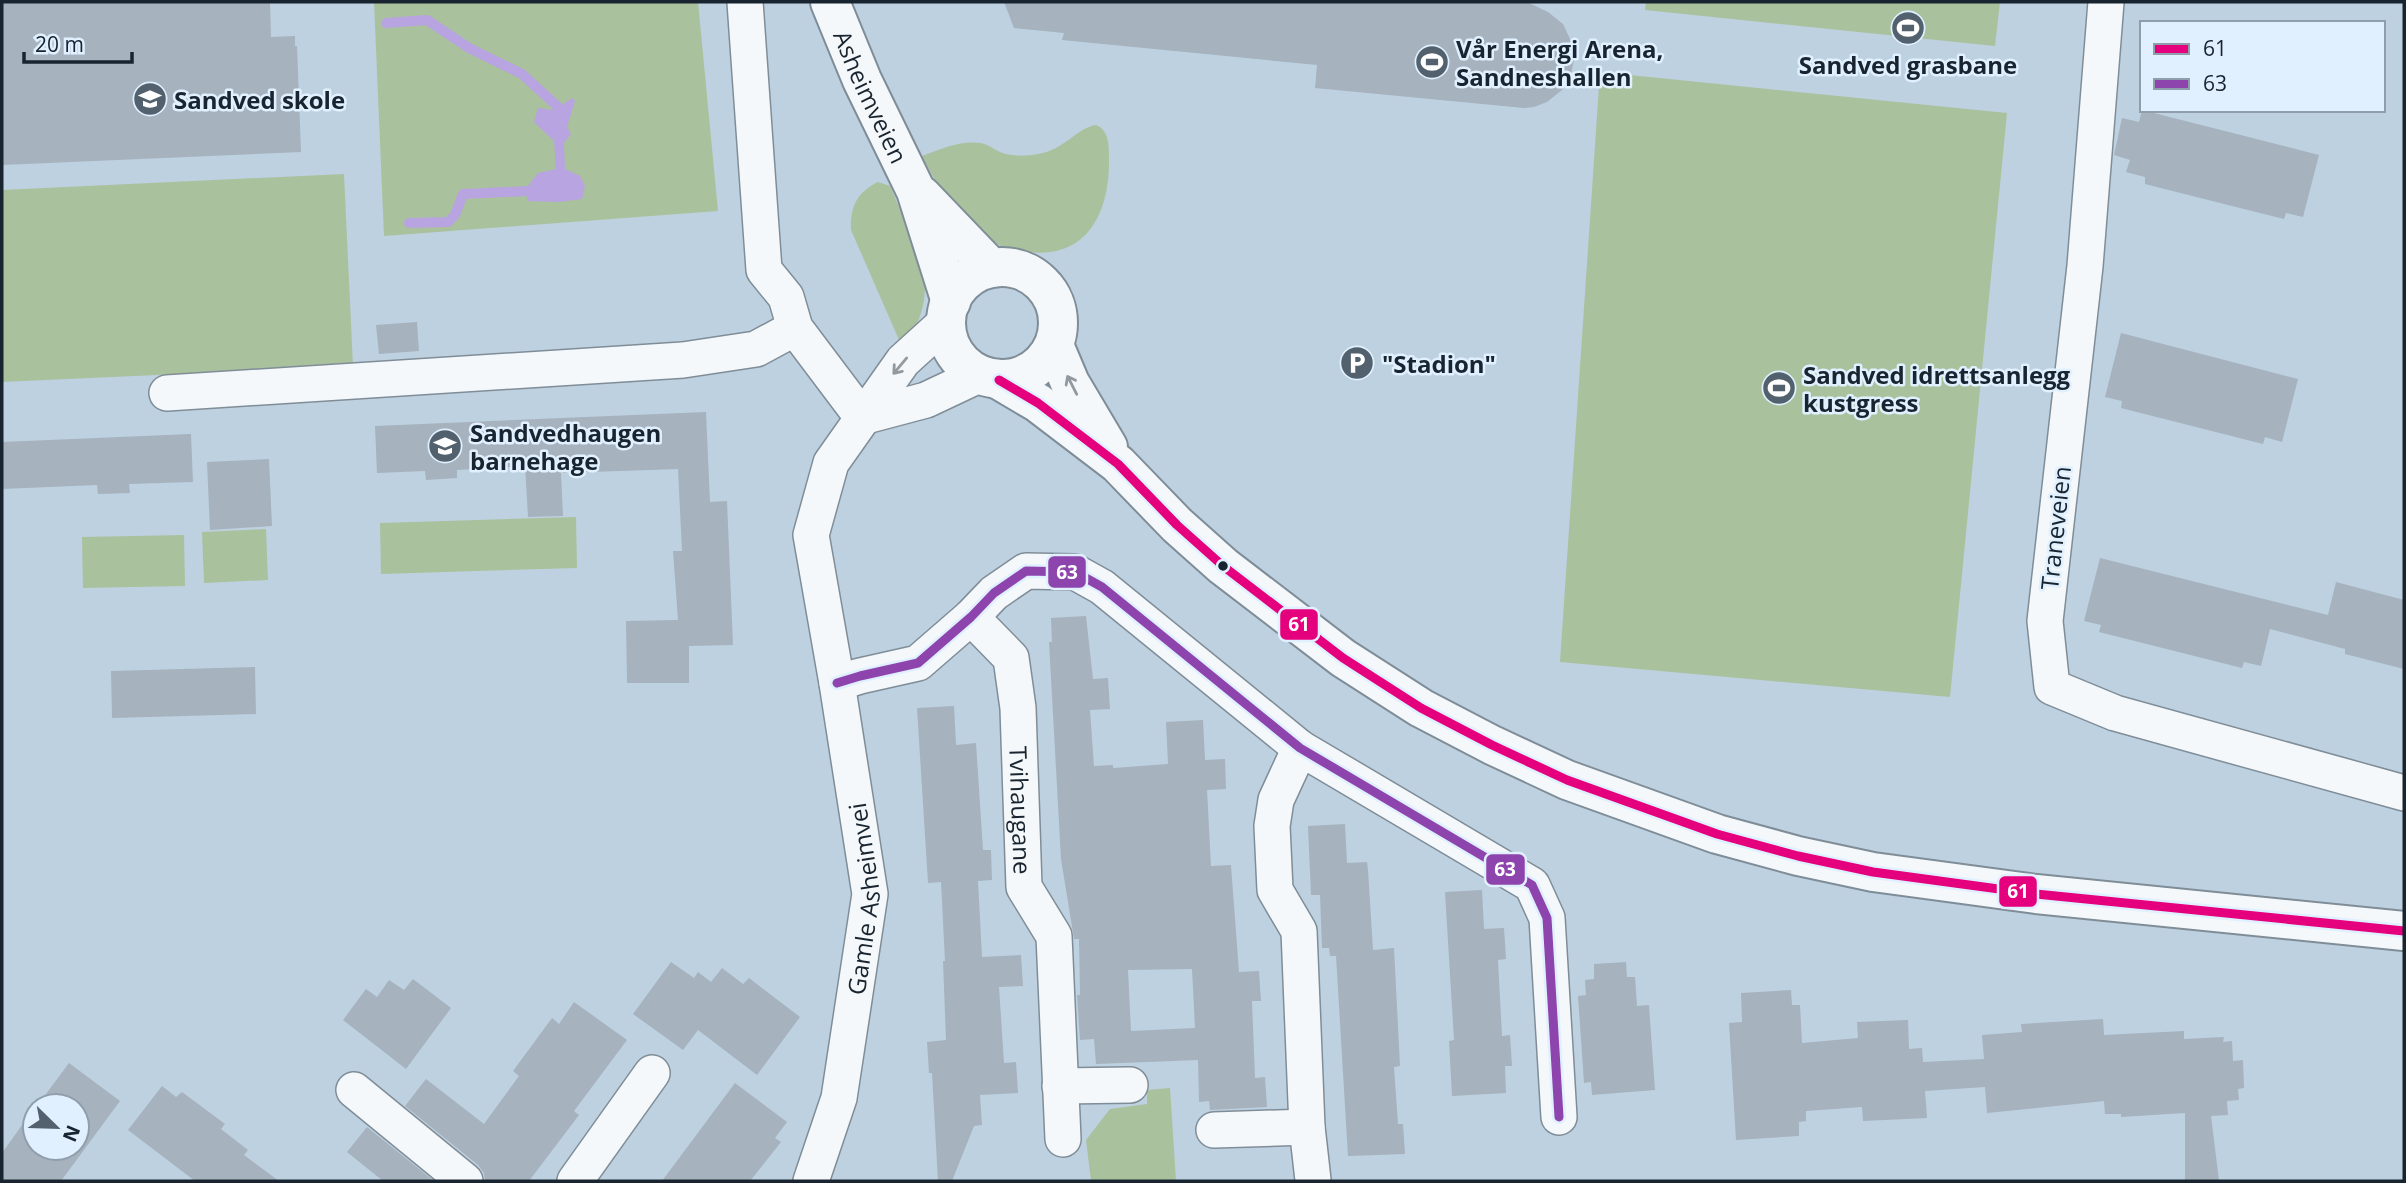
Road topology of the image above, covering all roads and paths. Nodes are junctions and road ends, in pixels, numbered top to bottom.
1 (745, 2) edge
2 (830, 2) edge
3 (2106, 2) edge
4 (916, 191) junction
5 (991, 268) junction
6 (948, 312) junction
7 (795, 328) junction
8 (1054, 345) junction
9 (989, 377) junction
10 (167, 393) dead end
11 (862, 417) junction
12 (1118, 464) junction
13 (971, 617) junction
14 (837, 684) junction
15 (1300, 748) junction
16 (2404, 793) edge
17 (2404, 931) edge
18 (652, 1073) dead end
19 (1130, 1085) dead end
20 (1060, 1086) junction
21 (354, 1090) dead end
22 (1559, 1117) dead end
23 (1307, 1127) junction
24 (1214, 1130) dead end
25 (1063, 1139) dead end
26 (1313, 1180) edge
27 (465, 1181) edge
28 (575, 1181) edge
29 (811, 1181) edge

1 - 7 street
2 - 4 main road, Asheimveien
3 - 16 street, Traneveien
4 - 5 main road, Asheimveien
4 - 6 main road, Asheimveien
5 - 6 main road
5 - 8 main road
6 - 9 main road
6 -> 11 street, Gamle Asheimvei
7 - 10 street
7 - 11 street
8 - 9 main road
12 -> 8 main road
9 - 11 street
9 - 12 main road
11 - 14 street, Gamle Asheimvei
12 - 17 main road
13 - 14 street
13 - 15 street
13 - 20 street, Tvihaugane
14 - 29 street, Gamle Asheimvei
15 - 22 street
15 - 23 street
18 - 28 street
19 - 20 street
20 - 25 street, Tvihaugane
21 - 27 street
23 - 24 street
23 - 26 street

